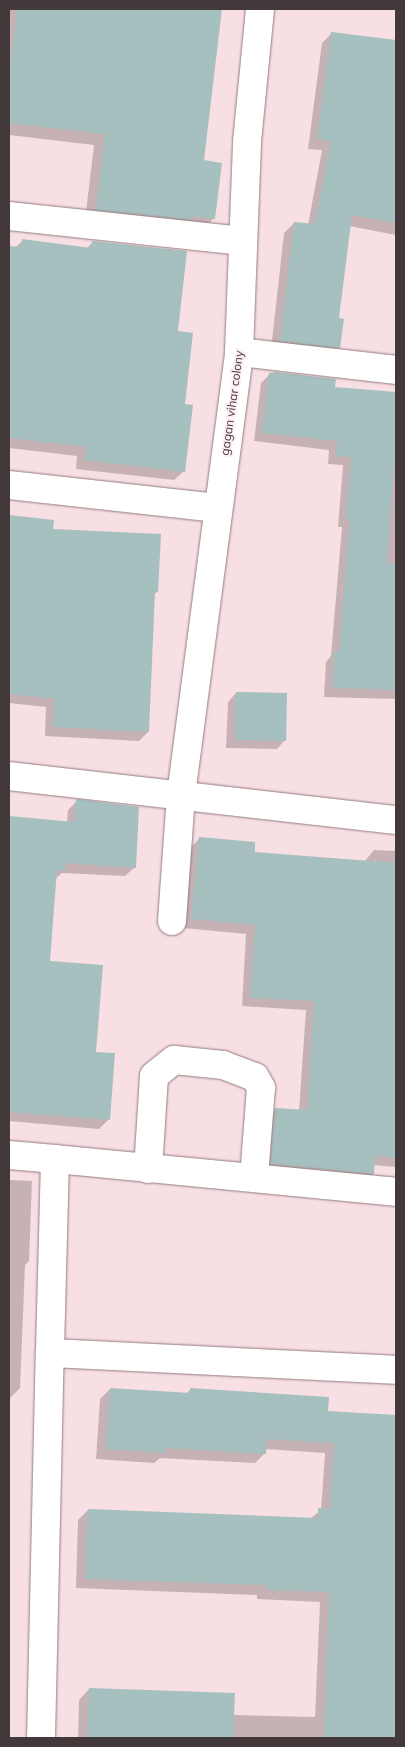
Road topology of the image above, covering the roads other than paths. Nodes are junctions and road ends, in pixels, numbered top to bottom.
1 (260, 9) edge
2 (9, 216) edge
3 (243, 241) junction
4 (239, 352) junction
5 (396, 370) edge
6 (9, 485) edge
7 (217, 508) junction
8 (9, 776) edge
9 (181, 795) junction
10 (396, 820) edge
11 (172, 921) dead end
12 (9, 1155) edge
13 (55, 1159) junction
14 (148, 1169) junction
15 (254, 1177) junction
16 (396, 1192) edge
17 (50, 1353) junction
18 (396, 1370) edge
19 (41, 1738) edge

1 - 3 street, gagan vihar colony
2 - 3 street
3 - 4 street, gagan vihar colony
4 - 5 street
4 - 7 street, gagan vihar colony
6 - 7 street
7 - 9 street, gagan vihar colony
8 - 9 street
9 - 10 street
9 - 11 street, gagan vihar colony
12 - 13 street
13 - 14 street
13 - 17 street
14 - 15 street
14 - 15 street
15 - 16 street
17 - 18 street
17 - 19 street

